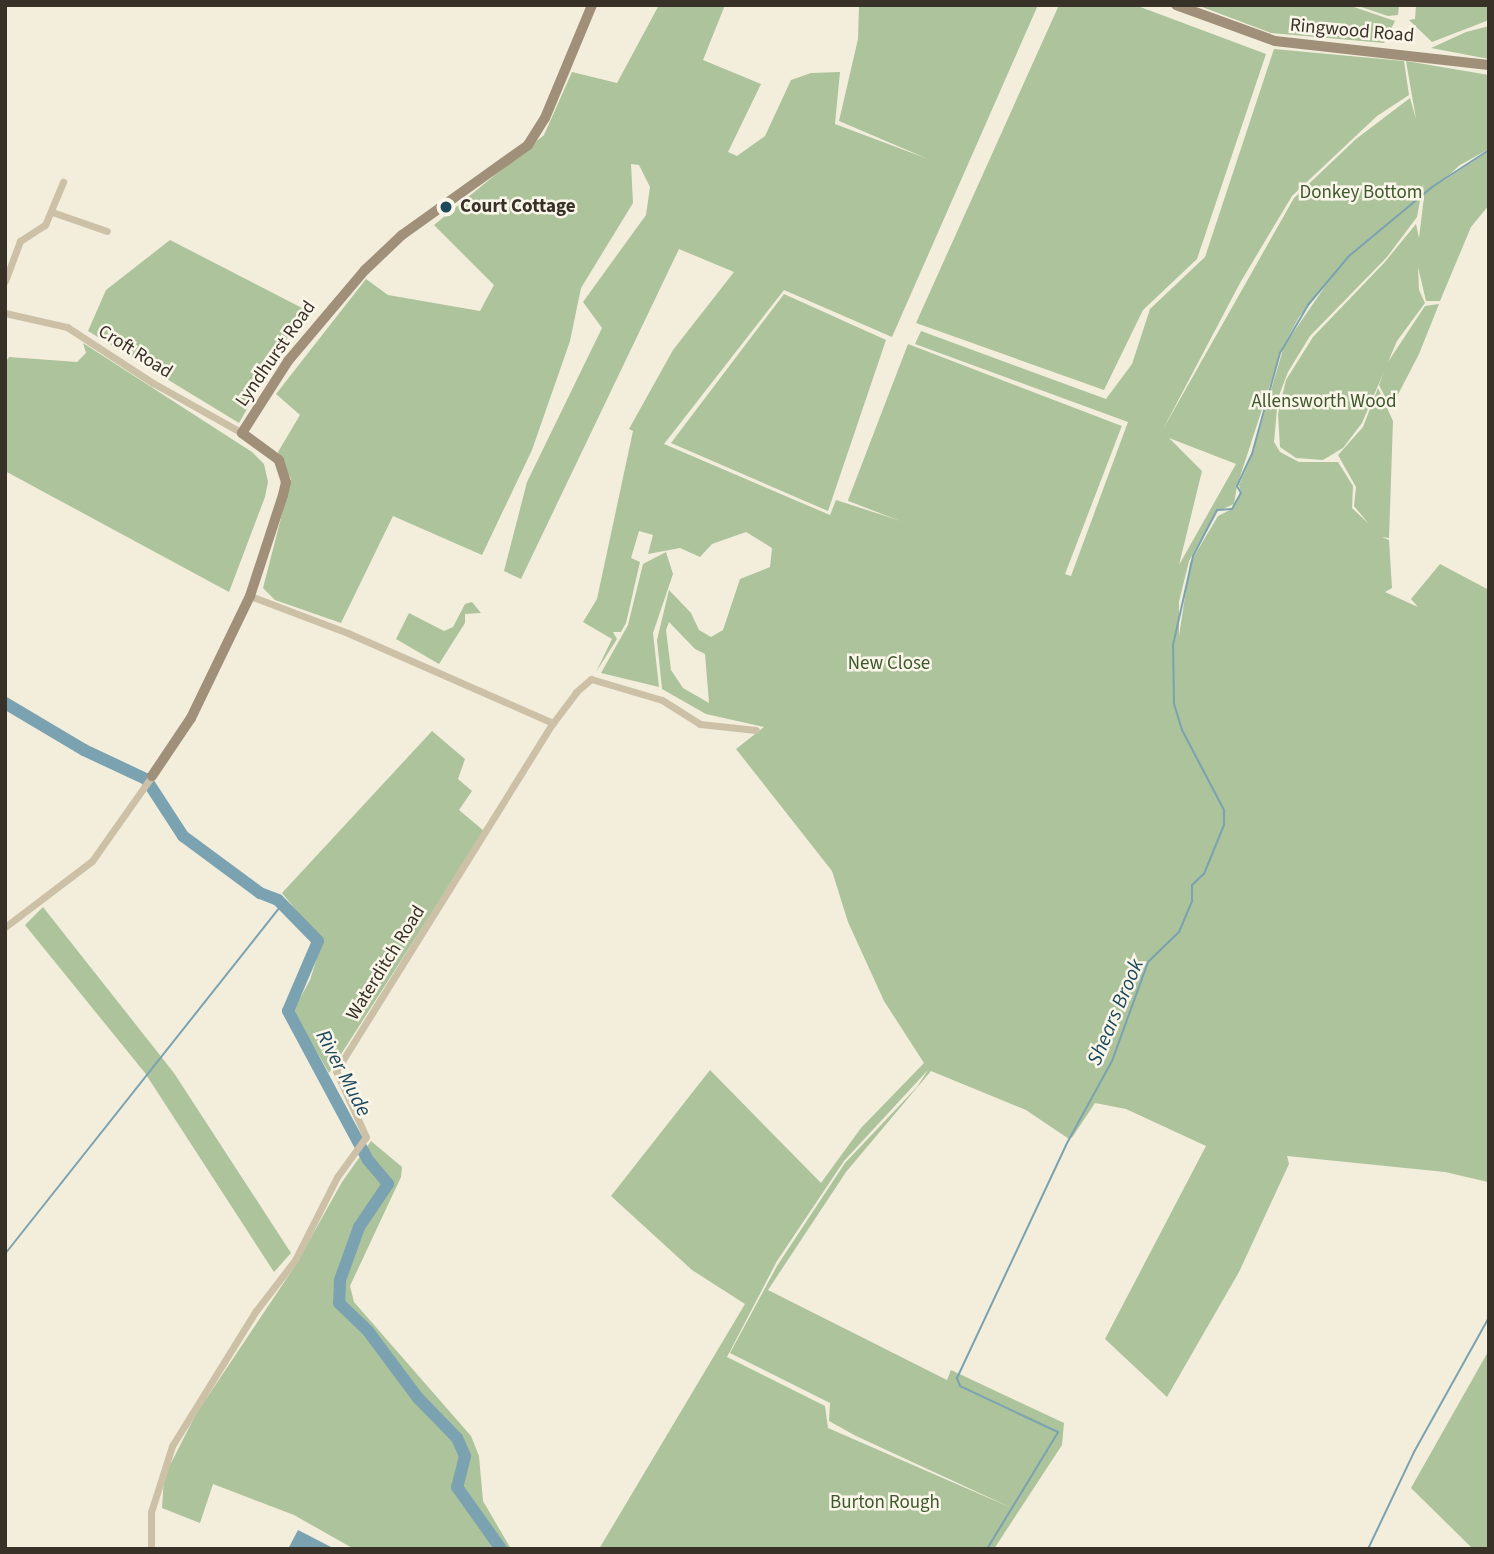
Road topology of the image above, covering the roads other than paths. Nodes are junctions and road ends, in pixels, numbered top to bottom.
1 (592, 5) edge
2 (1176, 5) edge
3 (1489, 65) edge
4 (63, 182) dead end
5 (52, 212) junction
6 (107, 231) dead end
7 (5, 281) edge
8 (5, 313) edge
9 (242, 433) junction
10 (250, 596) junction
11 (554, 723) junction
12 (756, 730) dead end
13 (152, 776) joint
14 (5, 927) edge
15 (151, 1549) edge

1 - 9 street, Lyndhurst Road
2 - 3 street, Ringwood Road
4 - 5 street
5 - 6 street
5 - 7 street
8 - 9 street, Croft Road
9 - 10 street, Lyndhurst Road
10 - 11 street
10 - 13 street, Lyndhurst Road
11 - 12 street
11 - 15 street, Waterditch Road
13 - 14 street, Lyndhurst Road

